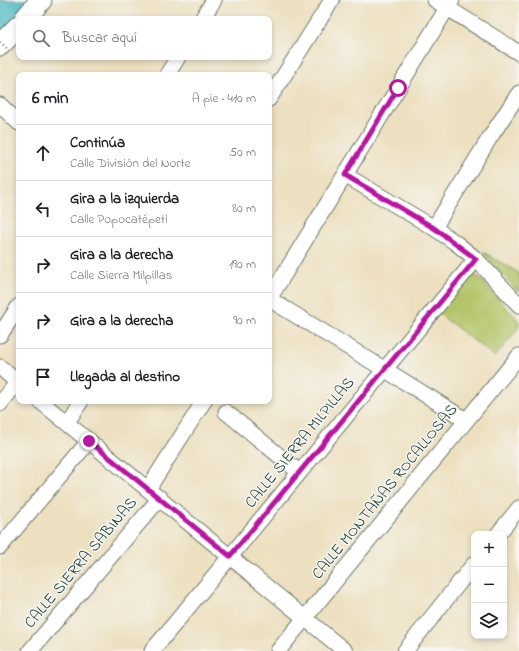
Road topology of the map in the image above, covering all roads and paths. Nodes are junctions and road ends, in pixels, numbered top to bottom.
1 (41, 0) edge
2 (214, 0) edge
3 (332, 0) edge
4 (445, 3) edge
5 (28, 16) edge
6 (204, 16) edge
7 (16, 31) edge
8 (0, 42) edge
9 (6, 49) edge
10 (519, 53) edge
11 (176, 60) edge
12 (169, 72) edge
13 (519, 93) edge
14 (272, 94) edge
15 (0, 105) edge
16 (16, 120) edge
17 (345, 175) junction
18 (434, 228) junction
19 (476, 259) junction
20 (272, 294) edge
21 (272, 301) edge
22 (519, 305) edge
23 (16, 311) edge
24 (0, 335) edge
25 (519, 356) edge
26 (0, 367) edge
27 (384, 369) junction
28 (16, 381) edge
29 (16, 385) edge
30 (0, 404) edge
31 (44, 404) edge
32 (79, 404) edge
33 (202, 404) edge
34 (231, 416) dead end
35 (466, 420) junction
36 (67, 422) junction
37 (89, 441) junction
38 (299, 472) junction
39 (154, 494) junction
40 (519, 508) edge
41 (500, 531) edge
42 (0, 547) edge
43 (230, 556) junction
44 (472, 567) edge
45 (304, 619) junction
46 (30, 651) edge
47 (152, 651) edge
48 (278, 651) edge
49 (345, 651) edge
50 (405, 651) edge

1 - 5 main road
2 - 6 street
3 - 14 street
4 - 10 street
4 - 17 street
7 - 9 main road
8 - 9 path, bridge
11 - 12 street
13 - 18 street
15 - 16 street
17 - 18 street
17 - 20 street
18 - 19 street
19 - 22 street
19 - 27 street, CALLE SIERRA MILPILLAS
21 - 27 street
23 - 24 street
25 - 35 street, CALLE MONTAÑAS ROCALLOSAS
26 - 28 street
27 - 35 street
27 - 38 street, CALLE SIERRA MILPILLAS
29 - 30 street
31 - 36 street
32 - 36 street
33 - 39 street, CALLE SIERRA SABINAS
34 - 38 street
35 - 45 street, CALLE MONTAÑAS ROCALLOSAS
36 - 37 street
37 - 39 street
37 - 42 street
38 - 43 street, CALLE SIERRA MILPILLAS
39 - 43 street
39 - 46 street, CALLE SIERRA SABINAS
40 - 41 street
43 - 45 street
43 - 47 street, CALLE SIERRA MILPILLAS
44 - 50 street
45 - 48 street, CALLE MONTAÑAS ROCALLOSAS
45 - 49 street

